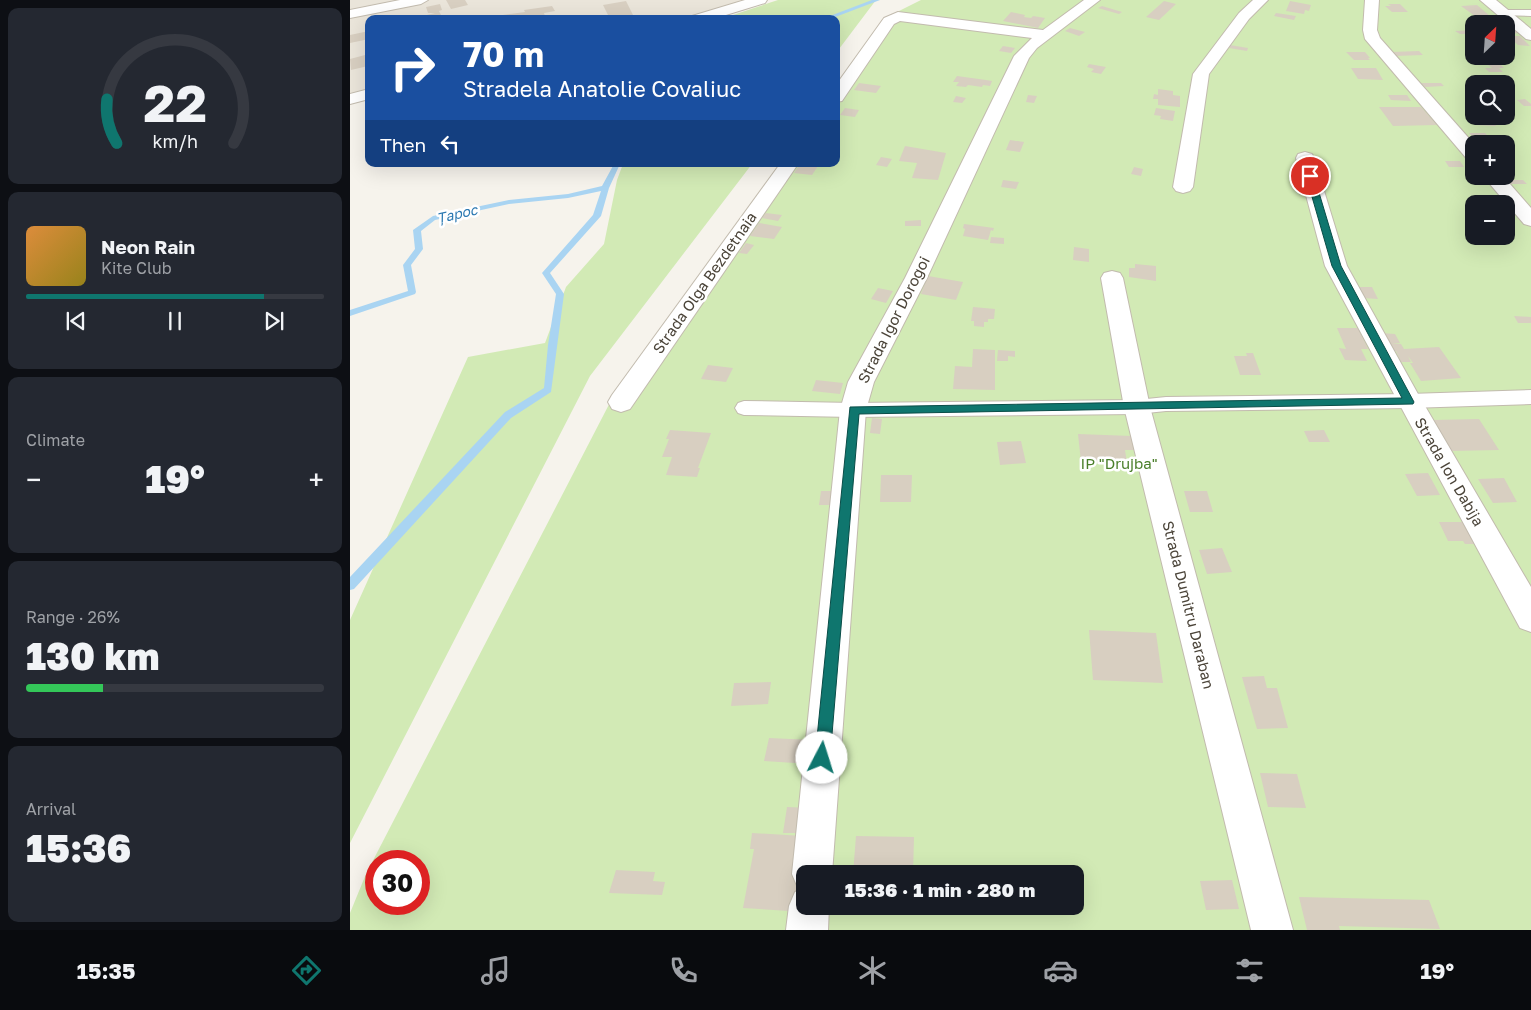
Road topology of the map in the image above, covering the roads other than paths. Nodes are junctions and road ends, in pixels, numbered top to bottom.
1 (421, 0) edge
2 (760, 0) edge
3 (1093, 0) edge
4 (1261, 0) edge
5 (1372, 0) edge
6 (1487, 0) edge
7 (1531, 13) edge
8 (350, 14) edge
9 (1502, 14) junction
10 (710, 15) edge
11 (1045, 36) junction
12 (1531, 36) edge
13 (840, 90) edge
14 (365, 95) edge
15 (350, 99) edge
16 (1465, 145) edge
17 (1305, 158) dead end
18 (787, 167) edge
19 (1500, 185) edge
20 (1183, 187) dead end
21 (1531, 220) edge
22 (1112, 278) dead end
23 (1531, 397) edge
24 (620, 402) dead end
25 (1409, 402) junction
26 (1137, 407) junction
27 (744, 408) dead end
28 (854, 410) junction
29 (1531, 617) edge
30 (813, 865) edge
31 (808, 915) edge
32 (807, 930) edge
33 (1272, 930) edge

1 - 8 street
2 - 10 street
3 - 11 street, Strada Igor Dorogoi
4 - 20 street
5 - 16 street
6 - 9 street
7 - 9 lane
9 - 12 street
11 - 13 street
11 - 28 street, Strada Igor Dorogoi
14 - 15 street
17 - 25 street, Strada Ion Dabija
18 - 24 street, Strada Olga Bezdetnaia
19 - 21 street
22 - 26 street, Strada Dumitru Daraban
23 - 25 lane
25 - 26 lane
25 - 29 street, Strada Ion Dabija
26 - 28 lane
26 - 33 street, Strada Dumitru Daraban
27 - 28 lane
28 - 30 street, Strada Igor Dorogoi
31 - 32 street

